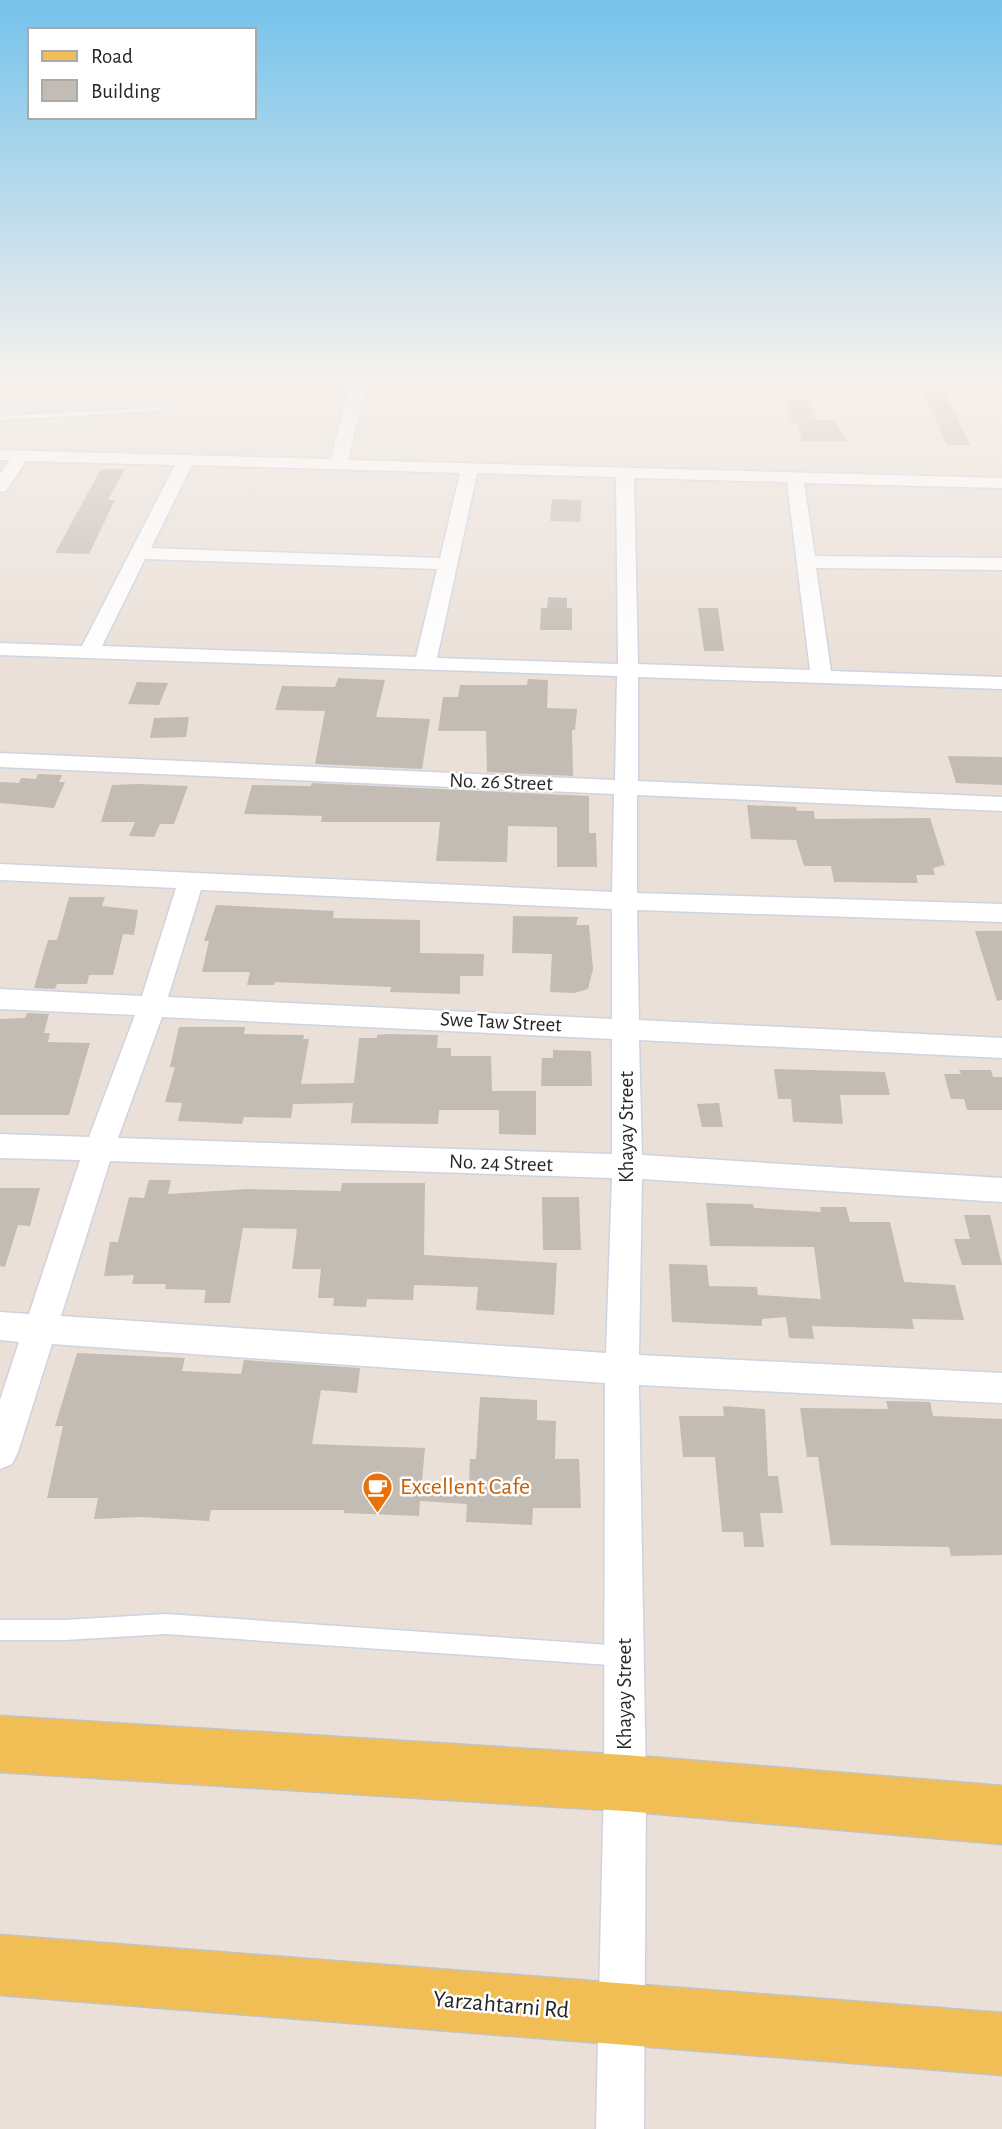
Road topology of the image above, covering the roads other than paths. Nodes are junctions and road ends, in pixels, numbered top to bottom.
1 (179, 474) edge
2 (468, 474) edge
3 (625, 474) edge
4 (720, 474) edge
5 (795, 477) junction
6 (1002, 483) edge
7 (140, 553) junction
8 (806, 562) junction
9 (446, 564) junction
10 (1002, 564) edge
11 (0, 649) edge
12 (89, 651) junction
13 (425, 664) junction
14 (628, 672) junction
15 (821, 677) junction
16 (1002, 683) edge
17 (0, 760) edge
18 (625, 787) junction
19 (1002, 804) edge
20 (0, 872) edge
21 (191, 881) junction
22 (624, 901) junction
23 (1002, 913) edge
24 (0, 999) edge
25 (153, 1004) junction
26 (626, 1028) junction
27 (1002, 1048) edge
28 (0, 1146) edge
29 (98, 1150) junction
30 (627, 1167) junction
31 (1002, 1190) edge
32 (0, 1326) edge
33 (41, 1328) junction
34 (622, 1369) junction
35 (1002, 1388) edge
36 (0, 1452) edge
37 (0, 1630) edge
38 (624, 1656) junction
39 (0, 1744) edge
40 (625, 1783) junction
41 (1002, 1815) edge
42 (0, 1965) edge
43 (623, 2015) junction
44 (1002, 2045) edge
45 (620, 2129) edge

1 - 7 street
2 - 9 street
3 - 14 street, Khayay Street
4 - 5 street
5 - 6 street
5 - 8 street
7 - 9 street
7 - 12 street
8 - 10 street
8 - 15 street
9 - 13 street
11 - 12 street
12 - 13 street
13 - 14 street
14 - 15 street
14 - 18 street, Khayay Street
15 - 16 street
17 - 18 street, No. 26 Street
18 - 19 street, No. 26 Street
18 - 22 street, Khayay Street
20 - 21 street
21 - 22 street
21 - 25 street
22 - 23 street
22 - 26 street, Khayay Street
24 - 25 street, Swe Taw Street
25 - 26 street, Swe Taw Street
25 - 29 street
26 - 27 street, Swe Taw Street
26 - 30 street, Khayay Street
28 - 29 street, No. 24 Street
29 - 30 street, No. 24 Street
29 - 33 street
30 - 31 street, No. 24 Street
30 - 34 street, Khayay Street
32 - 33 street
33 - 34 street
33 - 36 street
34 - 35 street
34 - 38 street, Khayay Street
37 - 38 lane
38 - 40 street, Khayay Street
39 - 40 main road
40 - 41 main road
40 - 43 street, Khayay Street
42 - 43 main road, Yarzahtarni Rd
43 - 44 main road, Yarzahtarni Rd
43 - 45 street, Khayay Street

